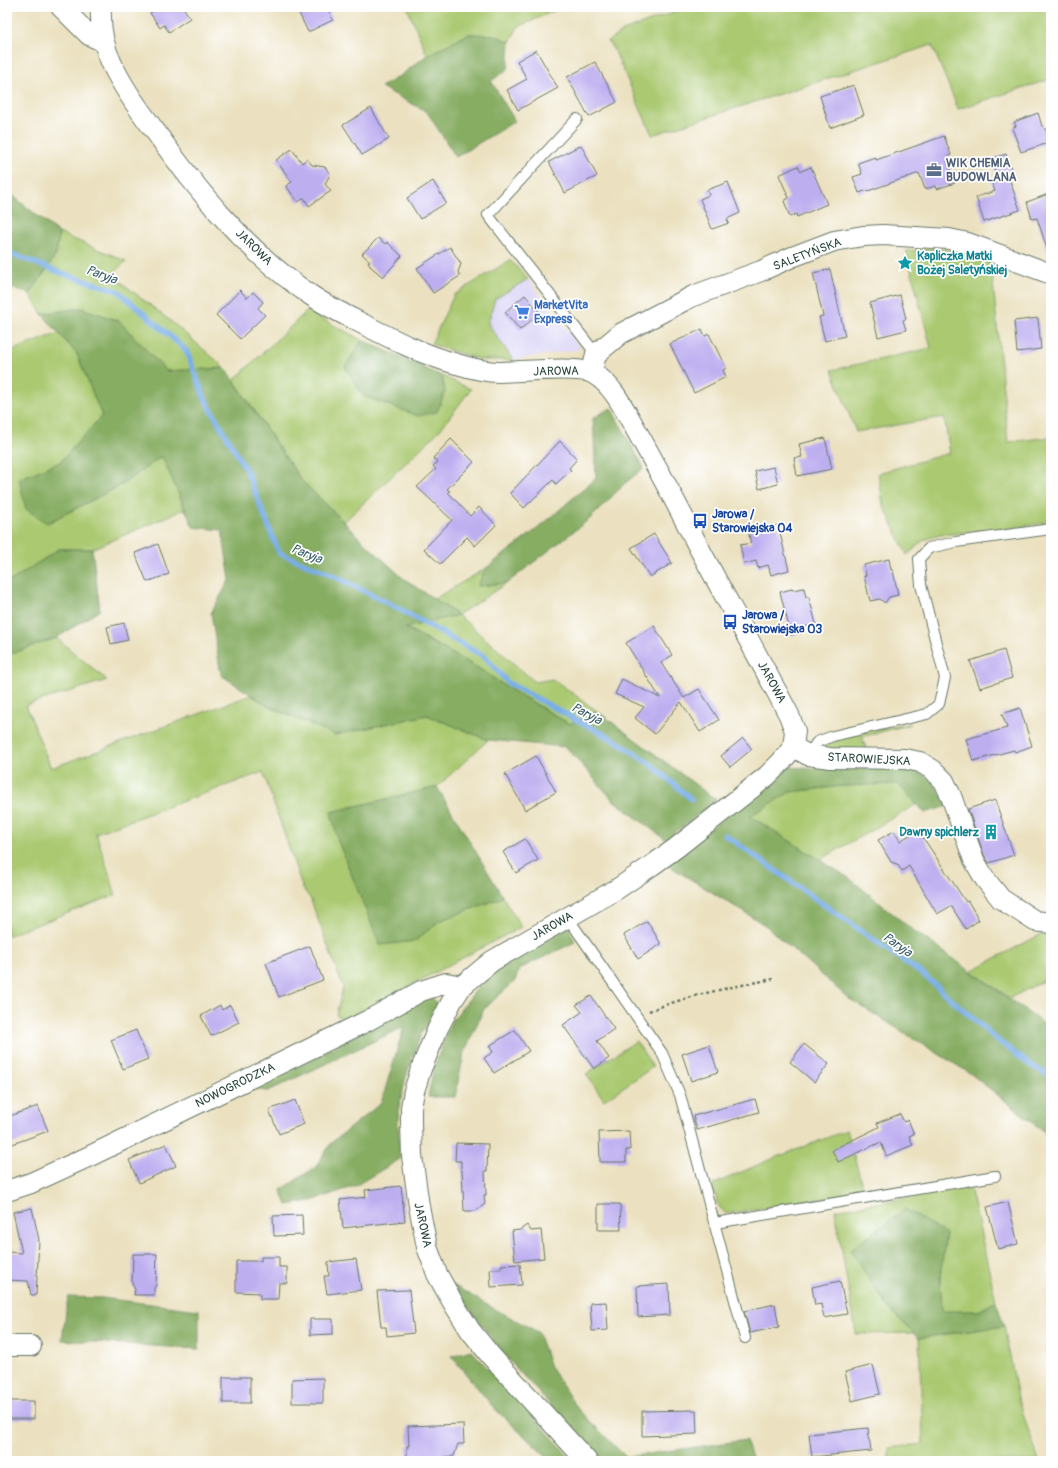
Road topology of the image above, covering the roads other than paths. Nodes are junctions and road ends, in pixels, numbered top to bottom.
1 (61, 7) edge
2 (101, 7) edge
3 (104, 42) junction
4 (577, 119) dead end
5 (1051, 274) edge
6 (594, 363) junction
7 (1051, 529) edge
8 (800, 751) junction
9 (568, 918) junction
10 (1051, 923) edge
11 (462, 986) junction
12 (995, 1176) dead end
13 (7, 1191) edge
14 (715, 1223) junction
15 (745, 1338) dead end
16 (7, 1346) edge
17 (31, 1346) dead end
18 (587, 1461) edge

1 - 3 street
2 - 3 street, JAROWA
3 - 6 street, JAROWA
4 - 6 lane
5 - 6 street, SALETYŃSKA
6 - 8 street, JAROWA
7 - 8 lane
8 - 9 street, JAROWA
8 - 10 street, STAROWIEJSKA
9 - 11 street, JAROWA
9 - 14 lane
11 - 13 street, NOWOGRODZKA
11 - 18 street, JAROWA
12 - 14 lane
14 - 15 lane
16 - 17 street

